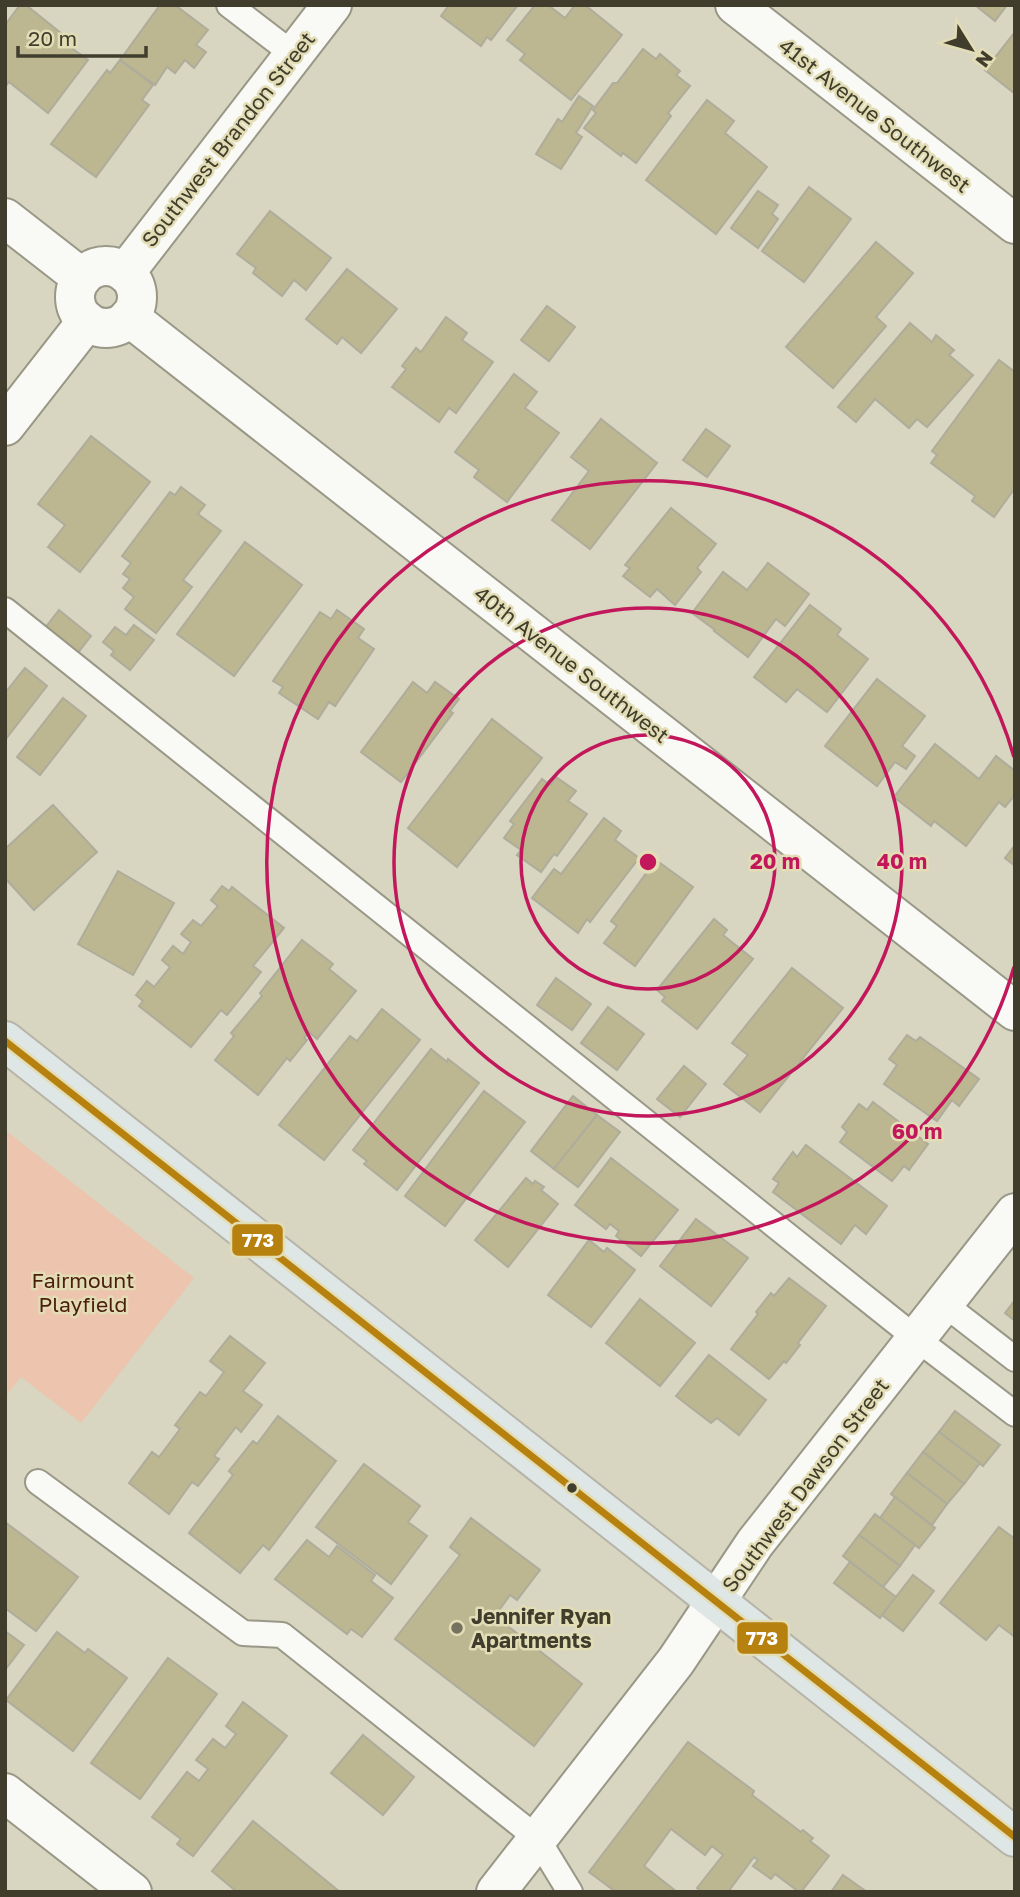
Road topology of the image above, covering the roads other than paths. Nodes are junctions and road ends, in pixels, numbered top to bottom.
1 (229, 5) edge
2 (332, 5) edge
3 (735, 5) edge
4 (293, 54) junction
5 (5, 218) edge
6 (1015, 224) edge
7 (125, 273) junction
8 (82, 278) junction
9 (129, 317) junction
10 (87, 321) junction
11 (5, 426) edge
12 (5, 610) edge
13 (1015, 1011) edge
14 (5, 1041) edge
15 (1015, 1213) edge
16 (944, 1304) junction
17 (917, 1339) junction
18 (1015, 1359) edge
19 (1015, 1414) edge
20 (37, 1482) dead end
21 (717, 1602) junction
22 (5, 1793) edge
23 (1015, 1837) edge
24 (537, 1838) junction
25 (132, 1892) edge
26 (496, 1892) edge
27 (570, 1892) edge

1 - 4 lane
2 - 4 street, Southwest Brandon Street
3 - 6 street, 41st Avenue Southwest
4 - 7 street, Southwest Brandon Street
5 - 8 street
7 - 8 street
7 - 9 street
8 - 10 street
9 - 10 street
9 - 13 street, 40th Avenue Southwest
10 - 11 street
12 - 17 lane
14 - 21 main road
15 - 16 street, Southwest Dawson Street
16 - 17 street, Southwest Dawson Street
16 - 18 lane
17 - 19 lane
17 - 21 street, Southwest Dawson Street
20 - 24 lane
21 - 23 main road
21 - 24 street, Southwest Dawson Street
22 - 25 street
24 - 26 street, Southwest Dawson Street
24 - 27 lane

